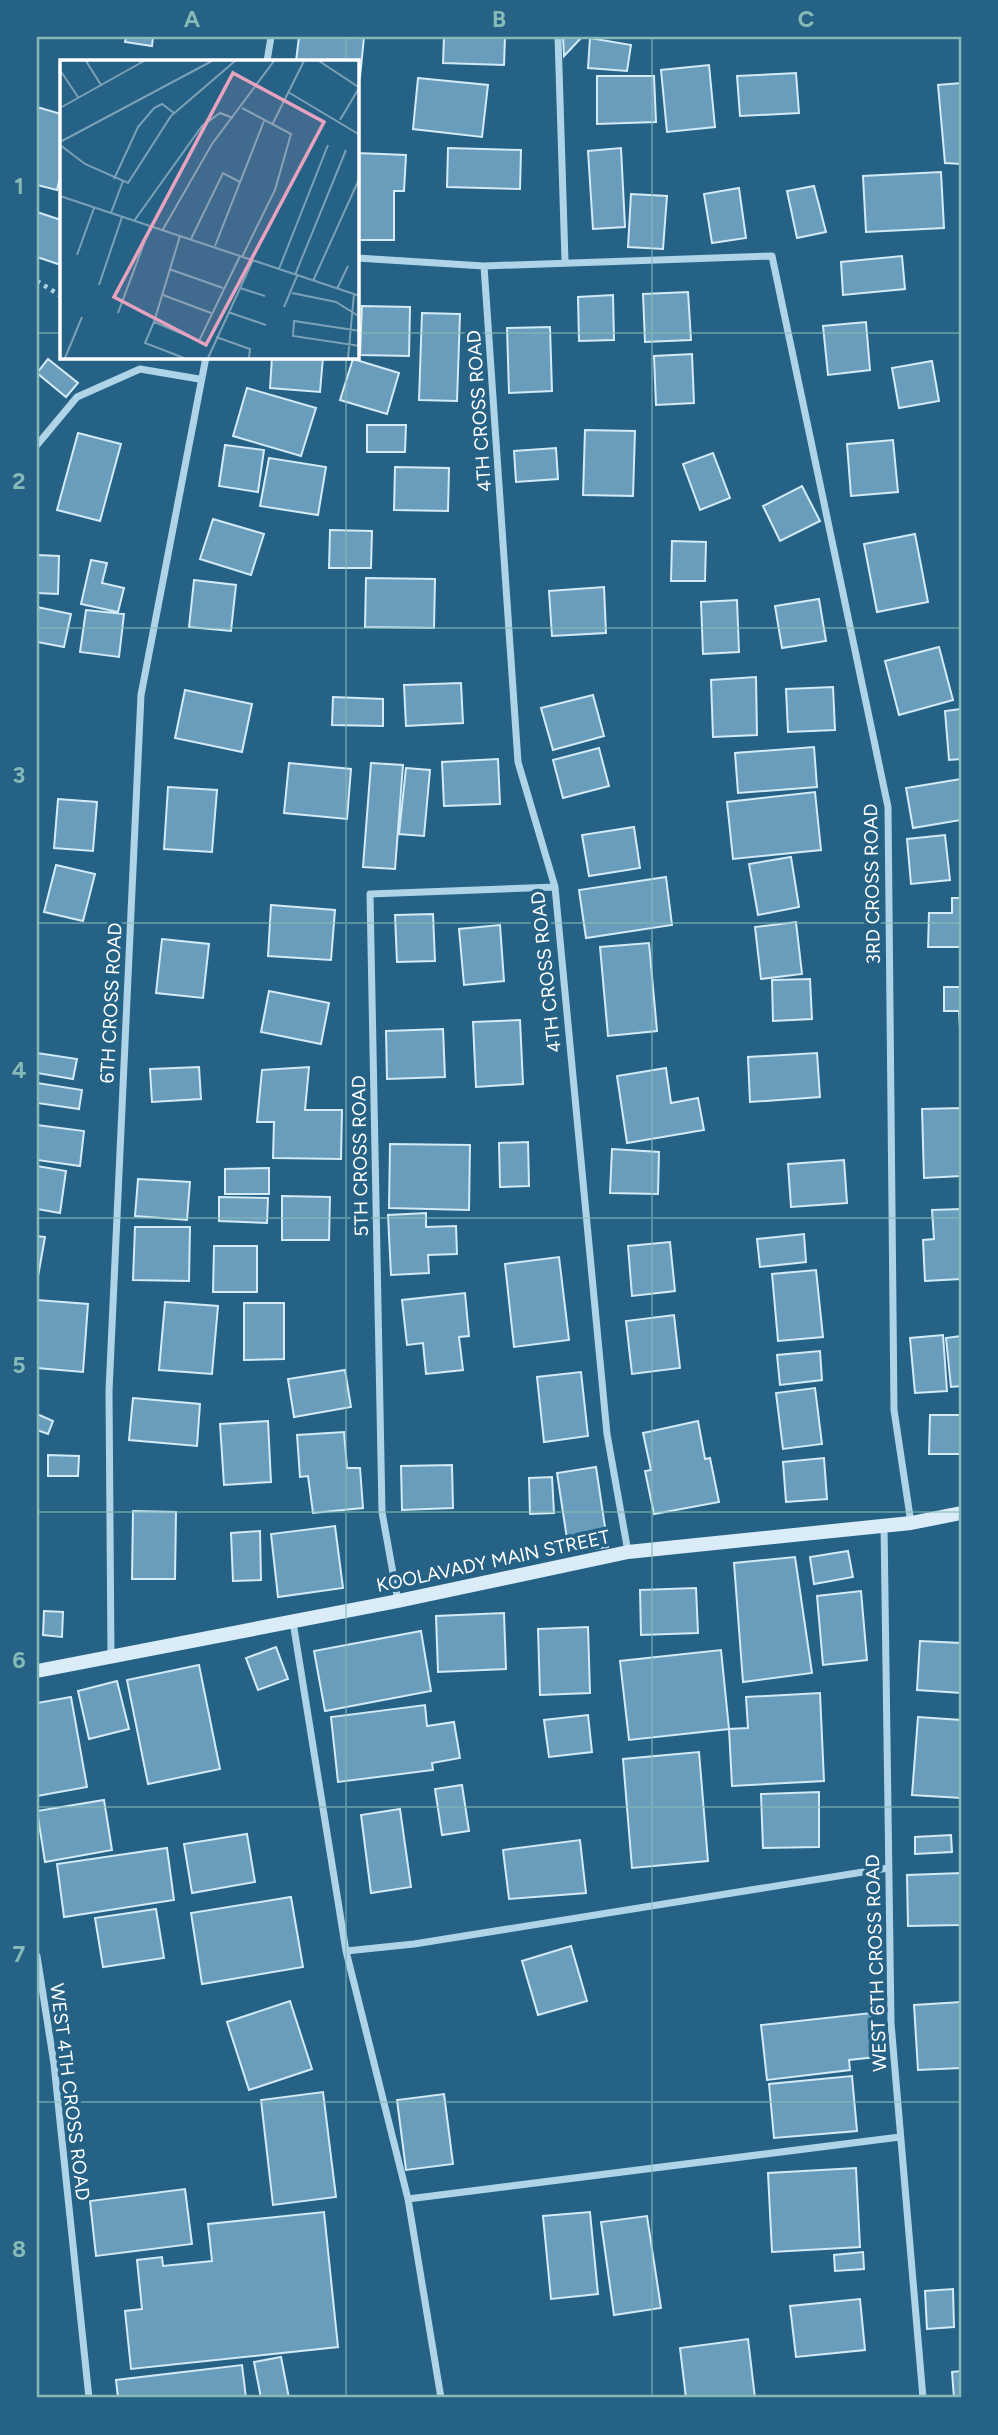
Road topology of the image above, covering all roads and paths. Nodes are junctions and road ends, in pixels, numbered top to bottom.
1 (271, 37) edge
2 (558, 37) edge
3 (267, 60) edge
4 (359, 258) edge
5 (565, 261) junction
6 (484, 266) junction
7 (37, 281) edge
8 (60, 295) edge
9 (205, 359) edge
10 (199, 379) junction
11 (37, 445) edge
12 (555, 887) junction
13 (961, 1513) edge
14 (911, 1522) junction
15 (884, 1525) junction
16 (628, 1552) junction
17 (398, 1601) junction
18 (293, 1621) junction
19 (111, 1657) junction
20 (37, 1671) edge
21 (888, 1868) junction
22 (346, 1951) junction
23 (37, 1956) edge
24 (900, 2137) junction
25 (408, 2199) junction
26 (89, 2398) edge
27 (441, 2398) edge
28 (923, 2398) edge

1 - 3 street
2 - 5 street
4 - 6 street
5 - 6 street
5 - 14 street, 3RD CROSS ROAD
6 - 12 street, 4TH CROSS ROAD
7 - 8 path
9 - 10 street, 6TH CROSS ROAD
10 - 11 street
10 - 19 street, 6TH CROSS ROAD
12 - 16 street, 4TH CROSS ROAD
12 - 17 street, 5TH CROSS ROAD
13 - 14 main road, KOOLAVADY MAIN STREET
14 - 15 main road, KOOLAVADY MAIN STREET
15 - 16 main road, KOOLAVADY MAIN STREET
15 - 21 street, WEST 6TH CROSS ROAD
16 - 17 main road, KOOLAVADY MAIN STREET
17 - 18 main road, KOOLAVADY MAIN STREET
18 - 19 main road, KOOLAVADY MAIN STREET
18 - 22 street
19 - 20 main road, KOOLAVADY MAIN STREET
21 - 22 street
21 - 24 street, WEST 6TH CROSS ROAD
22 - 25 street
23 - 26 street, WEST 4TH CROSS ROAD
24 - 25 street
24 - 28 street, WEST 6TH CROSS ROAD
25 - 27 street

